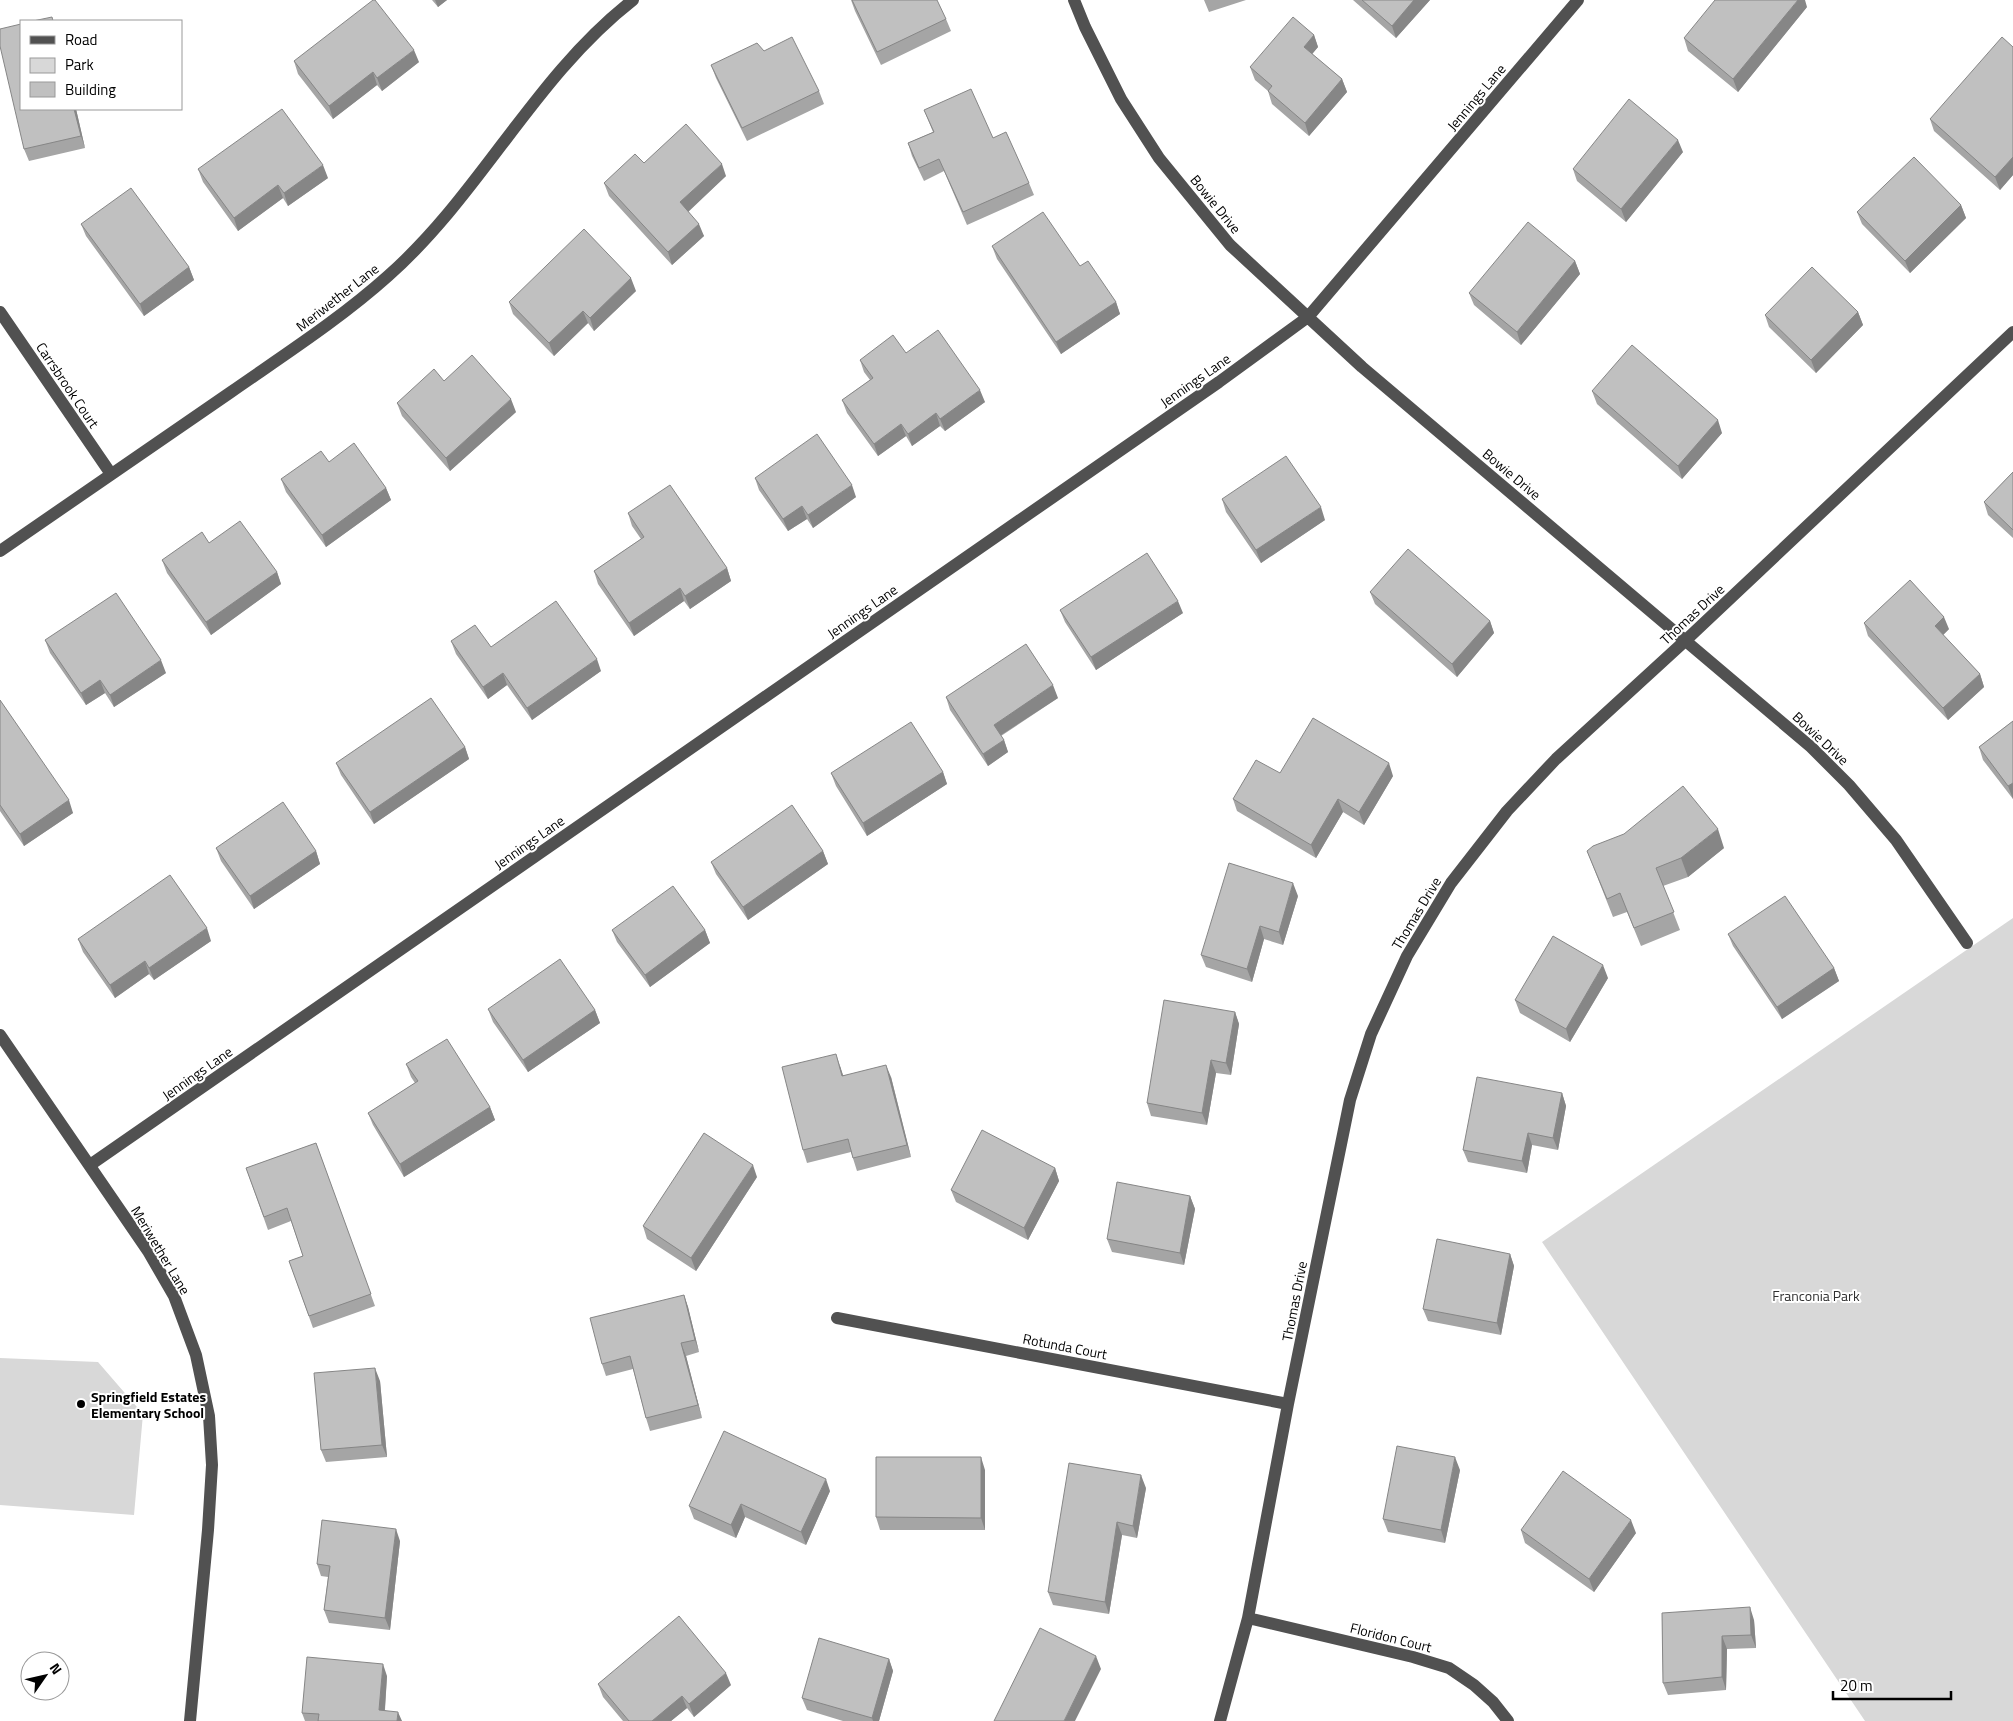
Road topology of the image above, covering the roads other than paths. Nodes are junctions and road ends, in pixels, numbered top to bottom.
1 (633, 0) edge
2 (1074, 0) edge
3 (1578, 0) edge
4 (0, 312) edge
5 (1308, 317) junction
6 (2013, 332) edge
7 (111, 474) junction
8 (0, 551) edge
9 (1686, 640) junction
10 (1967, 943) dead end
11 (0, 1035) edge
12 (90, 1165) junction
13 (837, 1318) dead end
14 (1288, 1404) junction
15 (1248, 1618) junction
16 (190, 1721) edge
17 (1220, 1721) edge
18 (1508, 1721) edge

1 - 7 street, Meriwether Lane
2 - 5 street, Bowie Drive
3 - 5 street, Jennings Lane
4 - 7 street, Carrsbrook Court
5 - 9 street, Bowie Drive
5 - 12 street, Jennings Lane
6 - 9 street, Thomas Drive
7 - 8 street, Meriwether Lane
9 - 10 street, Bowie Drive
9 - 14 street, Thomas Drive
11 - 12 street, Meriwether Lane
12 - 16 street, Meriwether Lane
13 - 14 street, Rotunda Court
14 - 15 street, Thomas Drive
15 - 17 street, Thomas Drive
15 - 18 street, Floridon Court

